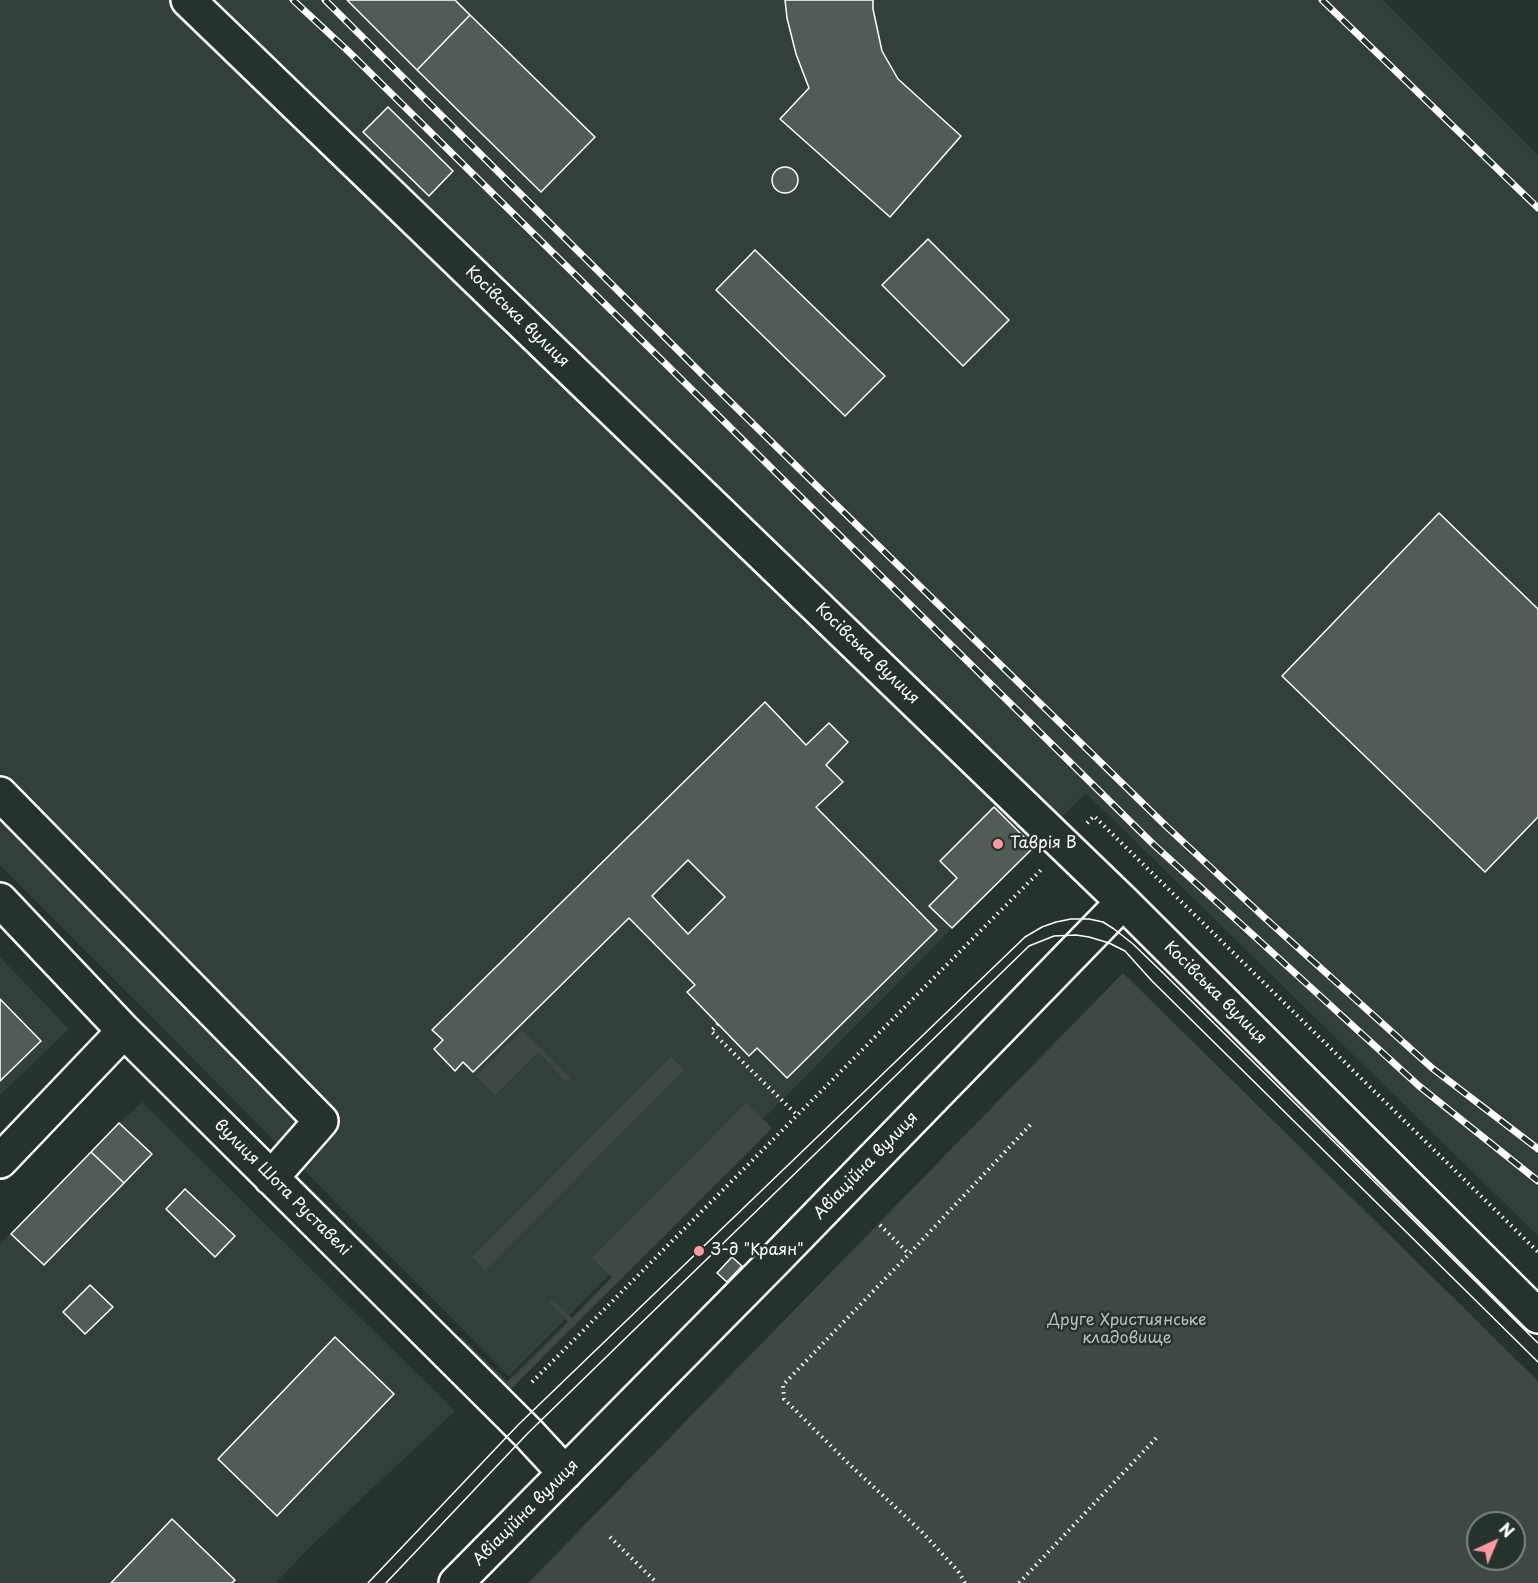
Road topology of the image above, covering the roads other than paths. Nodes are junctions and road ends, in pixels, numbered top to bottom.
1 (193, 3) edge
2 (0, 794) edge
3 (0, 900) edge
4 (1123, 902) junction
5 (124, 1031) junction
6 (0, 1161) edge
7 (271, 1178) junction
8 (1538, 1316) edge
9 (565, 1473) junction
10 (456, 1583) edge

1 - 4 street, Косівська вулиця
2 - 7 street
3 - 5 street, вулиця Шота Руставелі
4 - 8 street, Косівська вулиця
4 - 9 street, Авіаційна вулиця
5 - 6 street
5 - 7 street, вулиця Шота Руставелі
7 - 9 street, вулиця Шота Руставелі
9 - 10 street, Авіаційна вулиця

